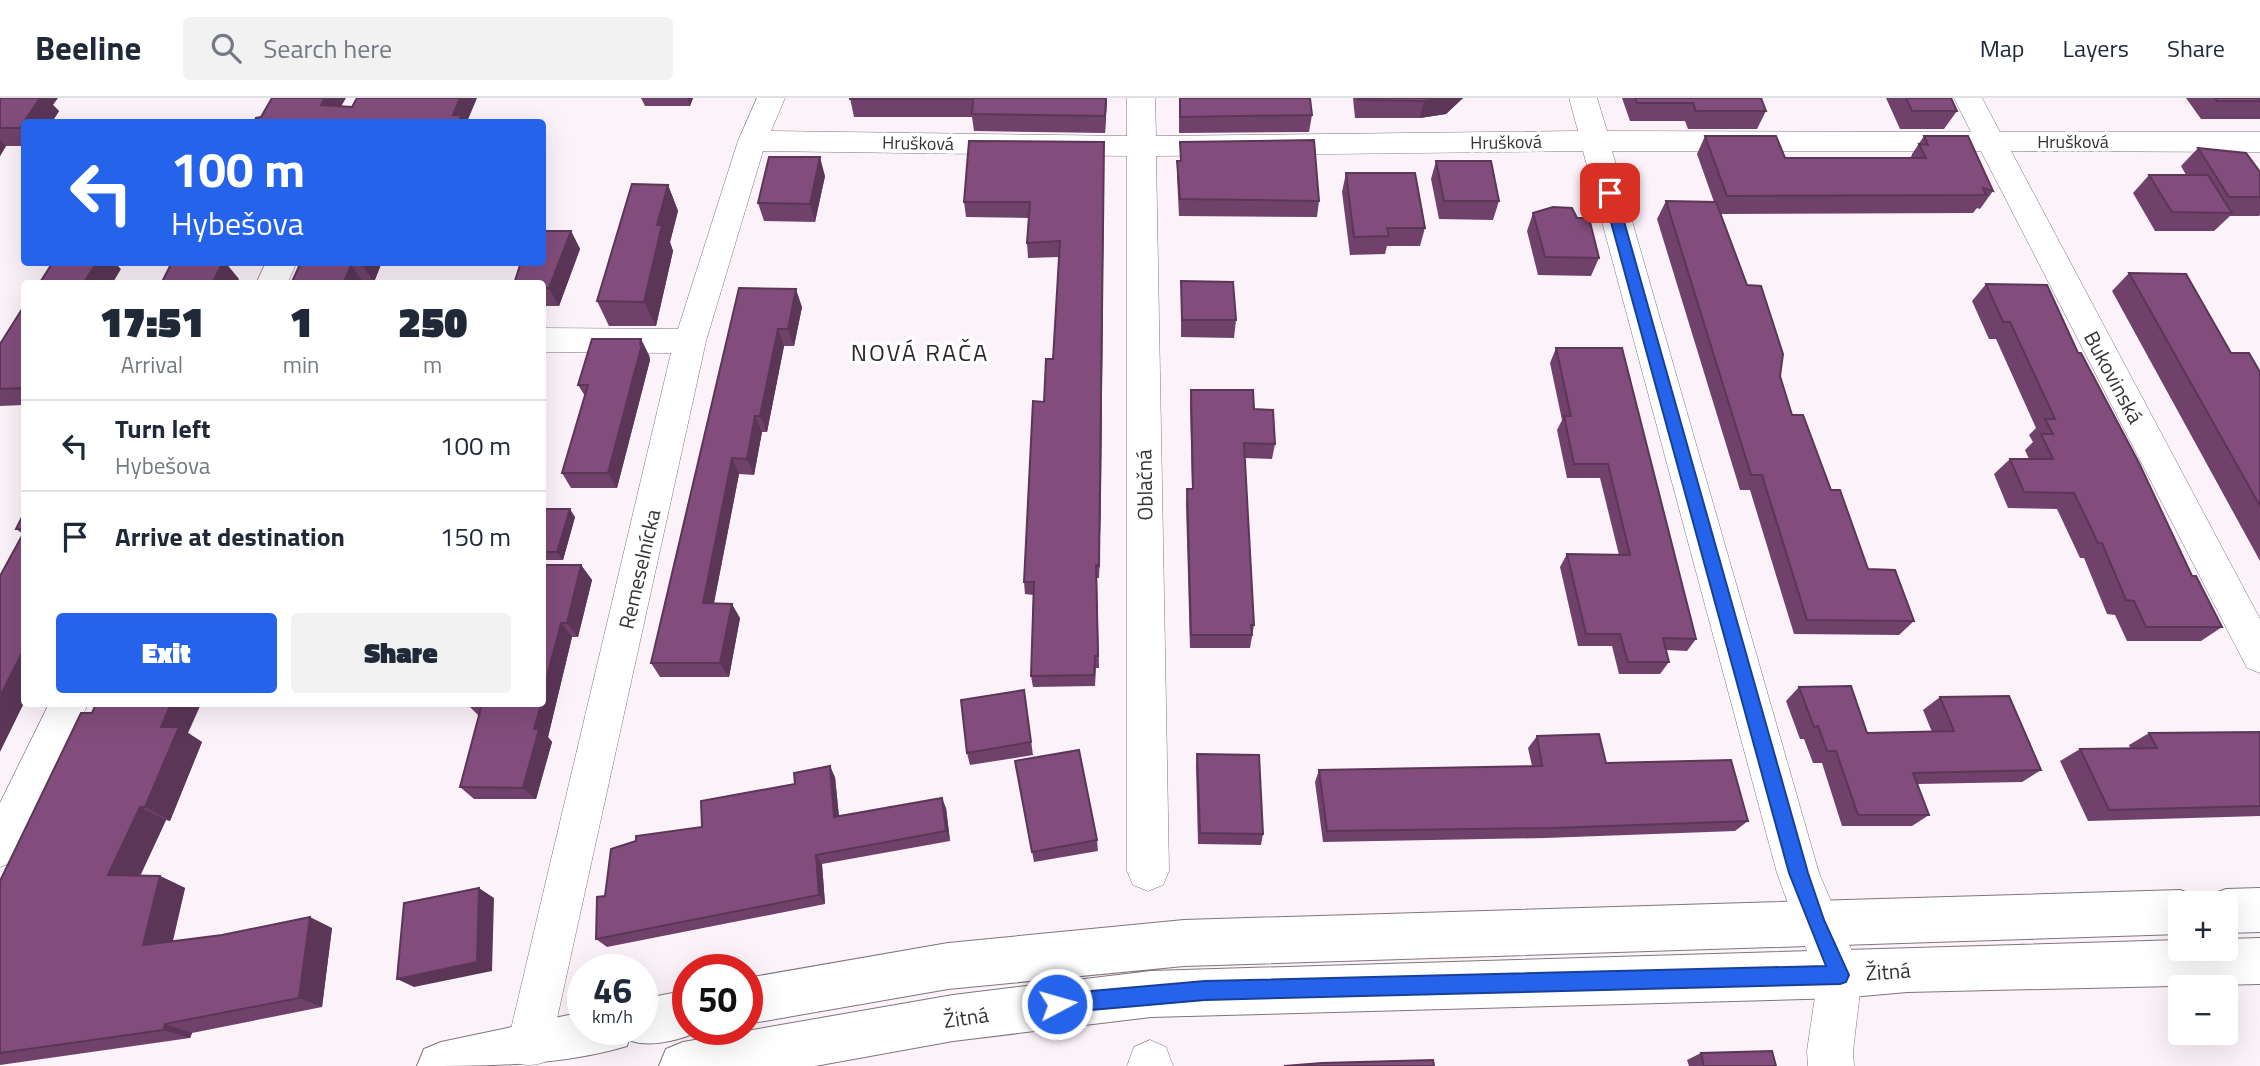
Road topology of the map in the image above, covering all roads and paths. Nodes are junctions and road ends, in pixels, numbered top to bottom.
1 (771, 98) edge
2 (1141, 98) edge
3 (1583, 98) edge
4 (1968, 98) edge
5 (1990, 140) junction
6 (752, 141) junction
7 (1595, 141) junction
8 (2260, 142) edge
9 (1140, 146) junction
10 (546, 341) edge
11 (690, 341) junction
12 (2260, 656) edge
13 (68, 707) edge
14 (0, 847) edge
15 (1147, 871) dead end
16 (2238, 911) edge
17 (2260, 911) edge
18 (2168, 912) edge
19 (1816, 923) junction
20 (2260, 961) edge
21 (1840, 975) junction
22 (763, 998) edge
23 (567, 1043) edge
24 (527, 1056) edge
25 (441, 1066) edge
26 (683, 1066) edge
27 (1831, 1066) edge

1 - 6 street, Remeselnícka
2 - 9 street, Oblačná
3 - 7 street
4 - 5 street, Bukovinská
5 - 7 street, Hrušková
5 - 8 street, Hrušková
5 - 12 street, Bukovinská
6 - 9 street, Hrušková
6 - 11 street, Remeselnícka
7 - 9 street, Hrušková
7 - 19 street
9 - 15 street, Oblačná
10 - 11 street
11 - 24 street, Remeselnícka
13 - 14 street
16 - 17 main road
18 - 19 main road
19 - 21 street
19 - 22 main road
20 - 21 main road, Žitná
21 - 26 main road, Žitná
21 - 27 street
23 - 24 main road
24 - 25 main road

